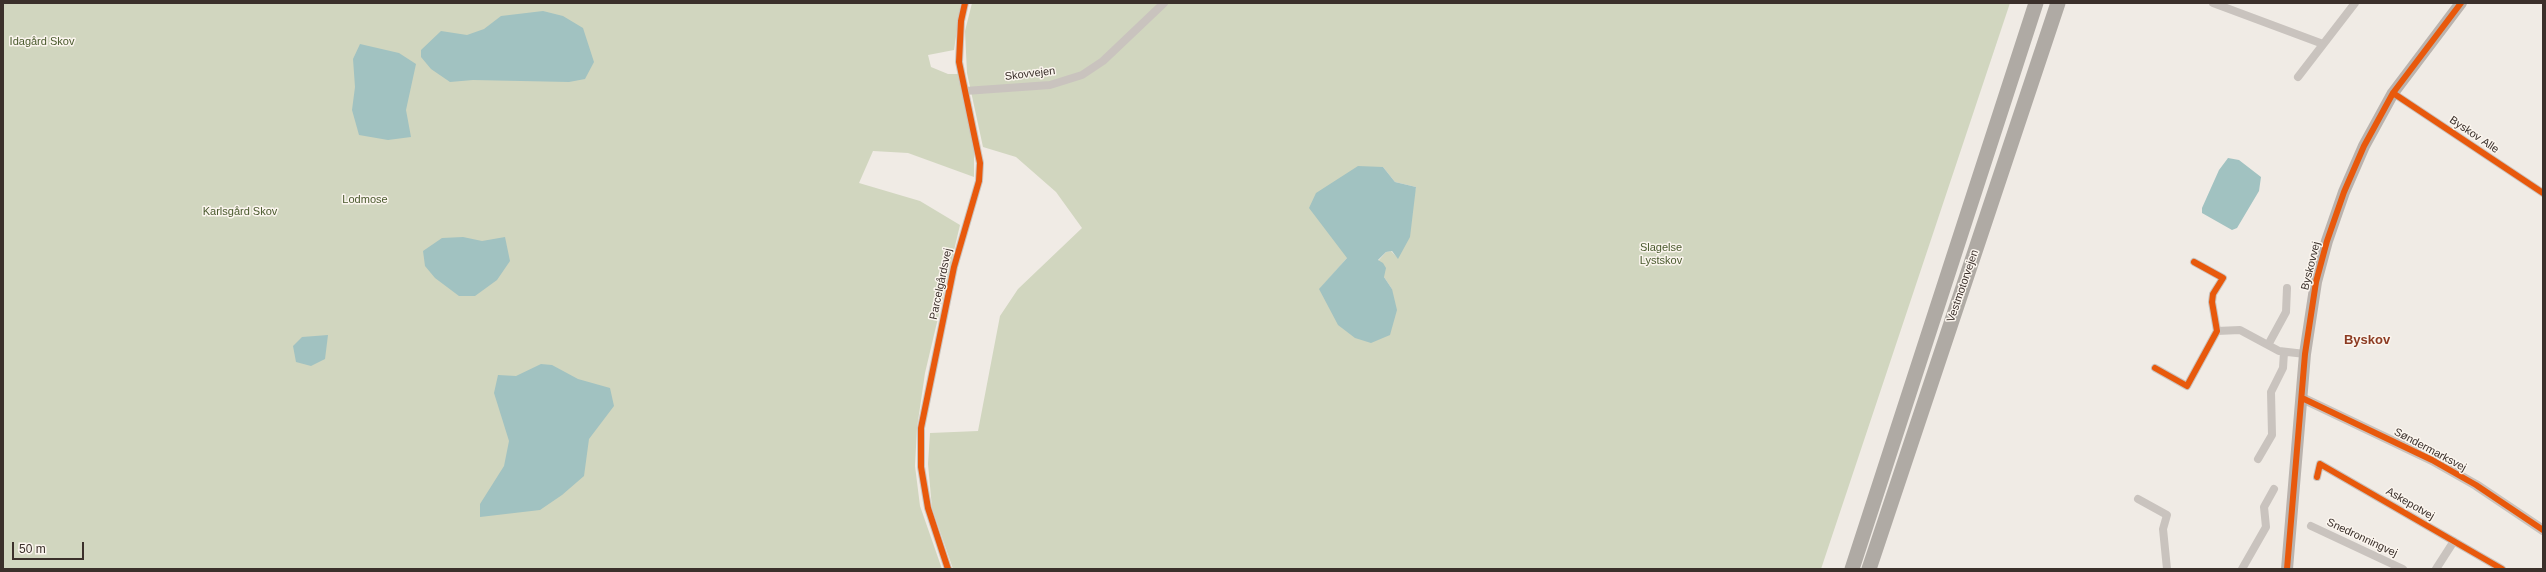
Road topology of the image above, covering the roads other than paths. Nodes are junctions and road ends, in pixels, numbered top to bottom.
1 (965, 3) edge
2 (1164, 3) edge
3 (2036, 3) edge
4 (2058, 3) edge
5 (2213, 3) edge
6 (2355, 3) edge
7 (2461, 3) edge
8 (2323, 44) junction
9 (2298, 77) dead end
10 (965, 91) junction
11 (2393, 93) junction
12 (2543, 193) edge
13 (2194, 262) dead end
14 (2287, 288) dead end
15 (2217, 331) junction
16 (2268, 345) junction
17 (2284, 352) junction
18 (2305, 354) junction
19 (2155, 368) dead end
20 (2302, 398) junction
21 (2258, 459) dead end
22 (2317, 477) dead end
23 (2274, 489) dead end
24 (2138, 499) dead end
25 (2311, 526) dead end
26 (2543, 530) edge
27 (2454, 541) junction
28 (948, 569) edge
29 (1852, 569) edge
30 (1869, 569) edge
31 (2167, 569) edge
32 (2242, 569) edge
33 (2287, 569) edge
34 (2403, 569) edge
35 (2436, 569) edge
36 (2502, 569) edge

1 - 10 street, Parcelgårdsvej
2 - 10 street, Skovvejen
3 - 29 highway, Vestmotorvejen
4 - 30 highway, Vestmotorvejen
5 - 8 street
6 - 8 street
7 - 11 main road, Byskovvej
8 - 9 street
10 - 28 street, Parcelgårdsvej
11 - 12 street, Byskov Alle
11 - 18 main road, Byskovvej
13 - 15 street
14 - 16 street
15 - 16 street
15 - 19 street
16 - 17 street
17 - 18 street
17 - 21 street
18 - 20 main road, Byskovvej
20 - 26 street, Søndermarksvej
20 - 33 main road, Byskovvej
22 - 27 street, Askepotvej
23 - 32 street
24 - 31 street
25 - 34 street, Snedronningvej
27 - 35 street
27 - 36 street, Askepotvej

